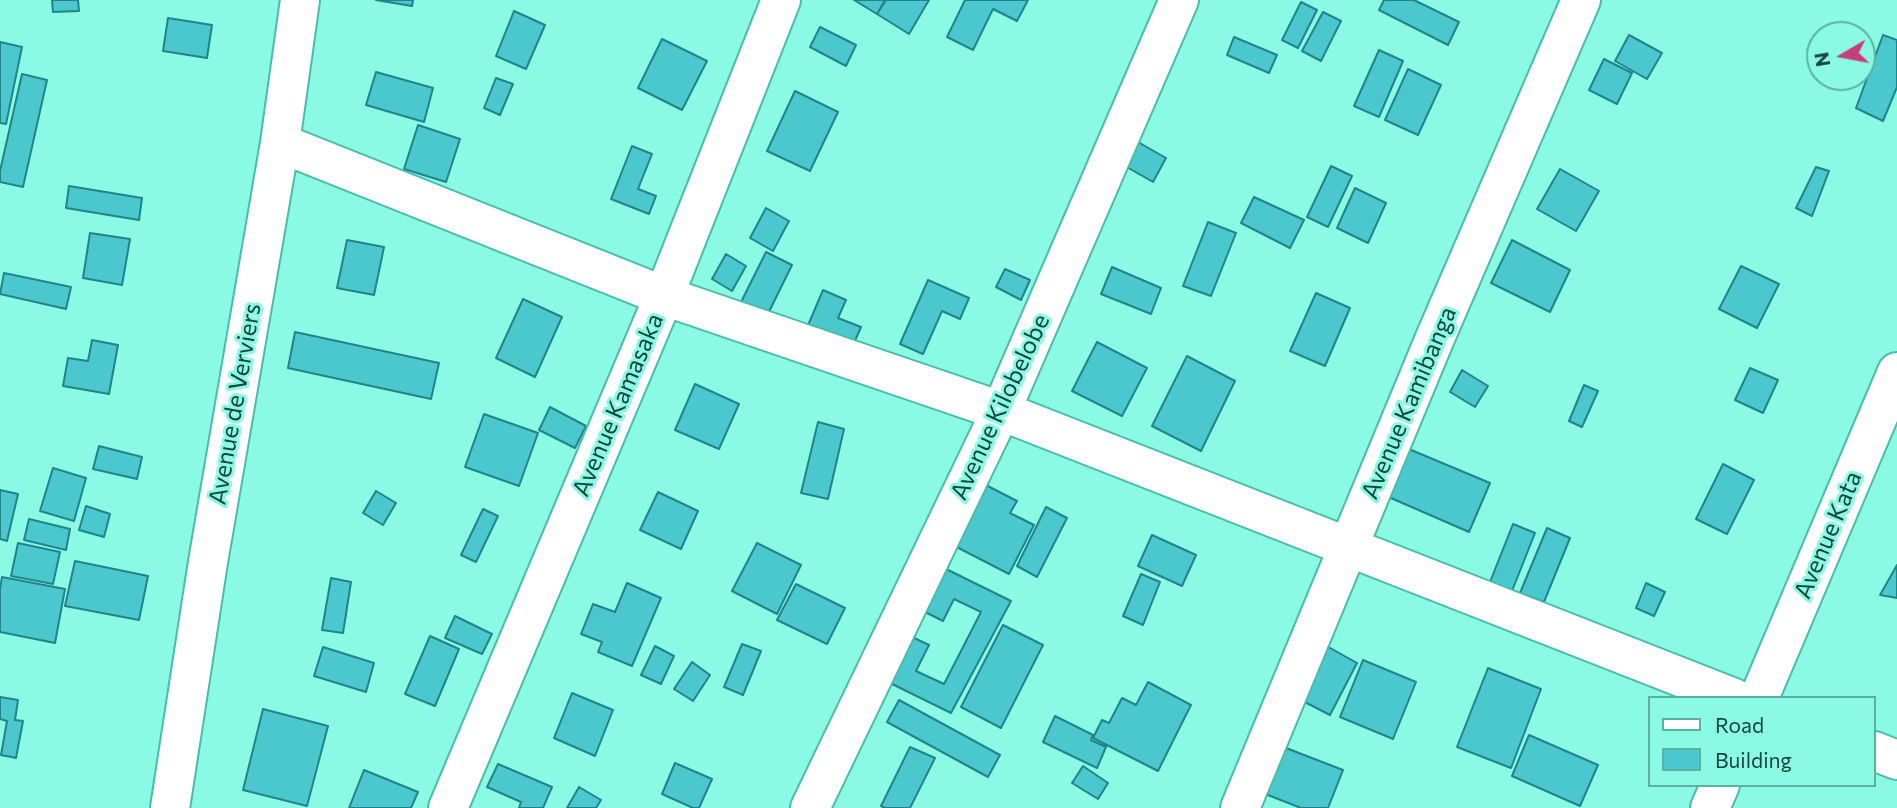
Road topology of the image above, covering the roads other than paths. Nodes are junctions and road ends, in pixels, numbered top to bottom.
1 (300, 0) edge
2 (781, 0) edge
3 (1179, 0) edge
4 (1581, 0) edge
5 (280, 143) junction
6 (664, 296) junction
7 (1897, 372) edge
8 (1001, 411) junction
9 (1349, 547) junction
10 (1729, 696) edge
11 (1760, 696) edge
12 (1876, 752) edge
13 (1897, 760) edge
14 (1719, 787) edge
15 (170, 808) edge
16 (447, 808) edge
17 (810, 808) edge
18 (1240, 808) edge
19 (1710, 808) edge

1 - 5 street, Avenue de Verviers
2 - 6 street, Avenue Kamasaka
3 - 8 street, Avenue Kilobelobe
4 - 9 street, Avenue Kamibanga
5 - 6 street
5 - 15 street, Avenue de Verviers
6 - 8 street
6 - 16 street, Avenue Kamasaka
7 - 11 street, Avenue Kata
8 - 9 street
8 - 17 street, Avenue Kilobelobe
9 - 10 street
9 - 18 street, Avenue Kamibanga
12 - 13 street
14 - 19 street

